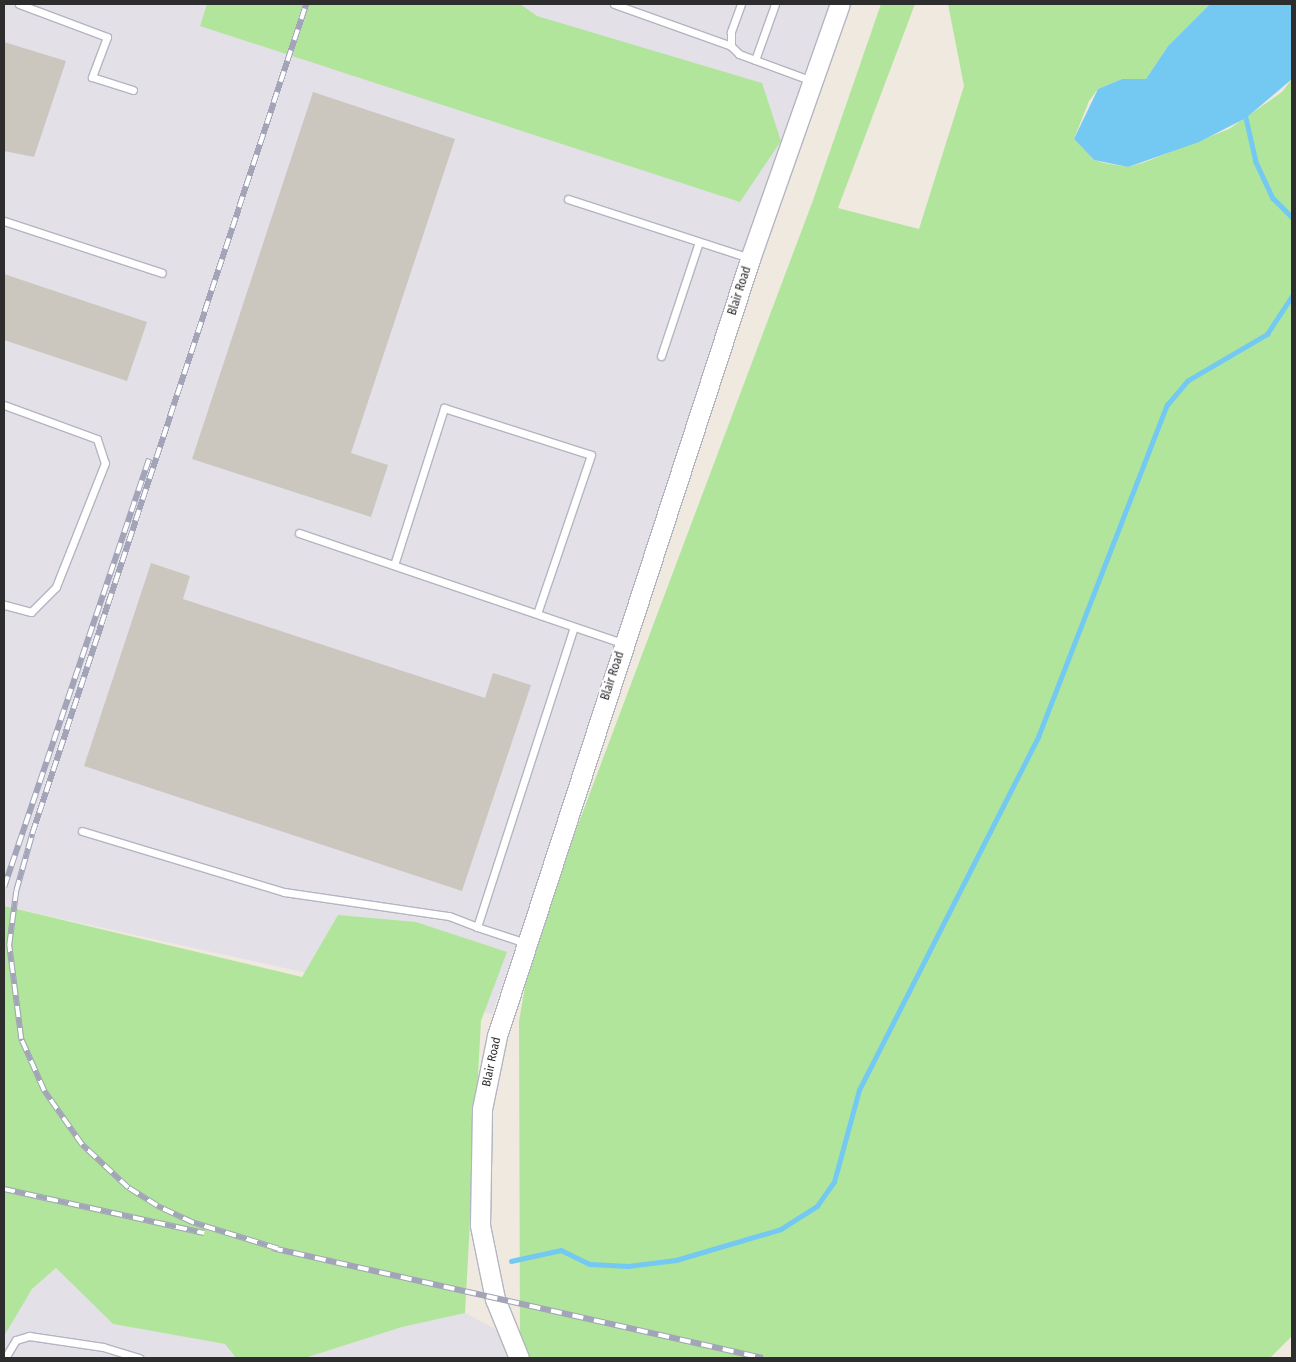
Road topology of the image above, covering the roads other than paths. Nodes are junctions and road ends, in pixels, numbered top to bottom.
1 (18, 4) edge
2 (614, 4) edge
3 (741, 4) edge
4 (774, 4) edge
5 (840, 4) edge
6 (731, 46) junction
7 (755, 60) junction
8 (813, 81) junction
9 (133, 90) dead end
10 (568, 199) dead end
11 (4, 221) edge
12 (698, 242) junction
13 (750, 259) junction
14 (162, 273) dead end
15 (661, 356) dead end
16 (4, 405) edge
17 (299, 533) dead end
18 (394, 565) junction
19 (4, 605) edge
20 (538, 611) junction
21 (574, 627) junction
22 (624, 644) junction
23 (82, 831) dead end
24 (477, 927) junction
25 (526, 943) junction
26 (5, 1358) edge
27 (139, 1358) edge
28 (519, 1358) edge

1 - 9 lane
2 - 6 lane
3 - 6 lane
4 - 7 lane
5 - 8 street, Blair Road
6 - 7 lane
7 - 8 lane
8 - 13 street, Blair Road
10 - 12 lane
11 - 14 lane
12 - 13 lane
12 - 15 lane
13 - 22 street, Blair Road
16 - 19 lane
17 - 18 lane
18 - 20 lane
18 - 20 lane
20 - 21 lane
21 - 22 lane
21 - 24 lane
22 - 25 street, Blair Road
23 - 24 lane
24 - 25 lane
25 - 28 street, Blair Road
26 - 27 lane

